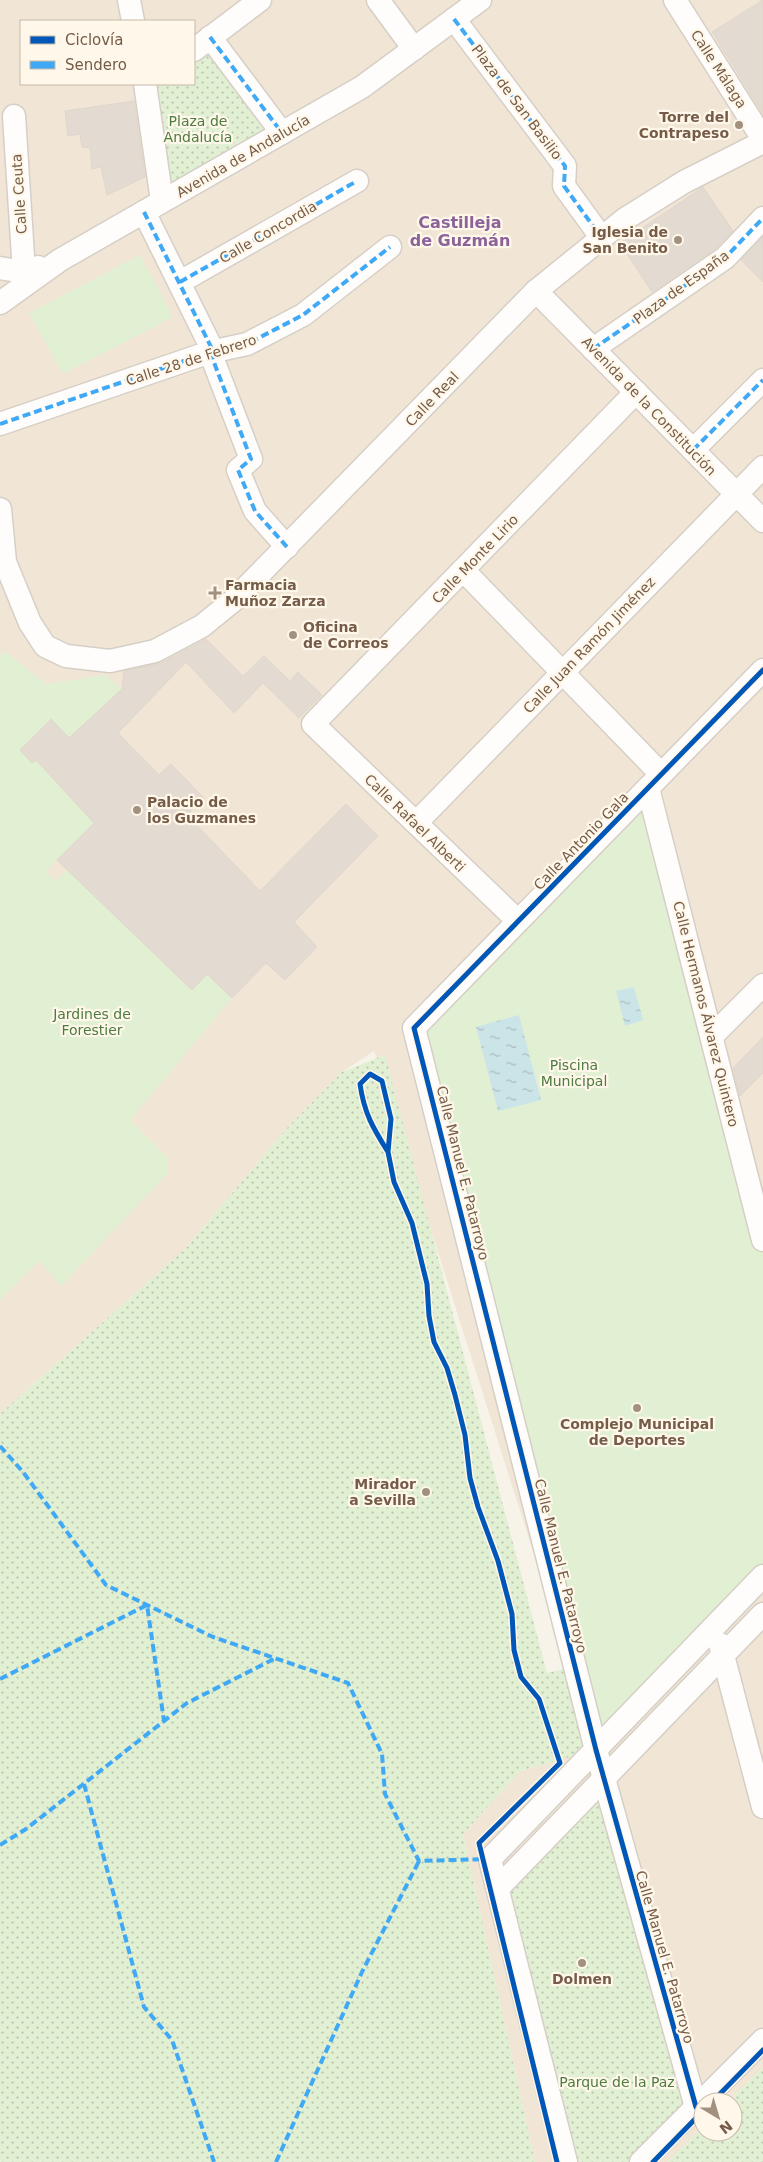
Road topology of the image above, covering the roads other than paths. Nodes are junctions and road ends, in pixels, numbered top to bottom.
1 (129, 0) edge
2 (260, 0) edge
3 (378, 0) edge
4 (480, 0) edge
5 (675, 0) edge
6 (454, 19) junction
7 (133, 20) edge
8 (202, 43) edge
9 (414, 49) junction
10 (146, 85) edge
11 (14, 116) dead end
12 (282, 133) junction
13 (763, 140) edge
14 (357, 182) dead end
15 (153, 207) junction
16 (763, 218) edge
17 (601, 237) junction
18 (390, 247) dead end
19 (60, 260) junction
20 (0, 268) edge
21 (24, 272) junction
22 (180, 282) junction
23 (536, 291) junction
24 (0, 303) edge
25 (593, 349) junction
26 (211, 352) junction
27 (763, 380) edge
28 (636, 392) junction
29 (0, 424) edge
30 (692, 450) junction
31 (763, 468) edge
32 (736, 495) junction
33 (0, 509) edge
34 (763, 521) edge
35 (287, 546) junction
36 (463, 570) junction
37 (763, 670) edge
38 (562, 673) junction
39 (313, 724) joint
40 (655, 781) junction
41 (416, 823) junction
42 (518, 921) junction
43 (763, 985) edge
44 (414, 1028) joint
45 (712, 1036) junction
46 (763, 1240) edge
47 (763, 1576) edge
48 (763, 1614) edge
49 (716, 1626) junction
50 (723, 1656) junction
51 (596, 1750) junction
52 (604, 1778) junction
53 (763, 1807) edge
54 (498, 1888) junction
55 (763, 2040) edge
56 (711, 2092) edge
57 (693, 2096) edge
58 (693, 2110) edge
59 (566, 2162) edge
60 (641, 2162) edge

1 - 7 street
2 - 8 street
3 - 9 street
4 - 6 street, Avenida de Andalucía
5 - 13 street, Calle Málaga
6 - 9 street, Avenida de Andalucía
6 - 17 street, Plaza de San Basilio
8 - 12 street
9 - 12 street, Avenida de Andalucía
10 - 15 street
11 - 21 street, Calle Ceuta
12 - 15 street, Avenida de Andalucía
13 - 17 street, Calle Real
14 - 22 street, Calle Concordia
15 - 19 street, Avenida de Andalucía
15 - 22 street
16 - 25 street, Plaza de España
17 - 23 street, Calle Real
18 - 26 street, Calle 28 de Febrero
19 - 21 street
19 - 24 street, Avenida de Andalucía
20 - 21 street
22 - 26 street
23 - 25 street, Avenida de la Constitución
23 - 35 street, Calle Real
25 - 28 street, Avenida de la Constitución
26 - 29 street, Calle 28 de Febrero
26 - 35 street
27 - 30 street
28 - 30 street, Avenida de la Constitución
28 - 36 street, Calle Monte Lirio
30 - 32 street, Avenida de la Constitución
31 - 32 street, Calle Juan Ramón Jiménez
32 - 34 street, Avenida de la Constitución
32 - 38 street, Calle Juan Ramón Jiménez
33 - 35 street, Calle Real
36 - 38 street
36 - 39 street, Calle Monte Lirio
37 - 40 street, Calle Antonio Gala
38 - 40 street
38 - 41 street, Calle Juan Ramón Jiménez
39 - 41 street, Calle Rafael Alberti
40 - 42 street, Calle Antonio Gala
40 - 45 street, Calle Hermanos Álvarez Quintero
41 - 42 street, Calle Rafael Alberti
42 - 44 street, Calle Antonio Gala
43 - 45 street
44 - 51 street, Calle Manuel E. Patarroyo
45 - 46 street, Calle Hermanos Álvarez Quintero
47 - 49 street
48 - 50 street
49 - 50 street
49 - 51 street
50 - 52 street
50 - 53 street
51 - 52 street, Calle Manuel E. Patarroyo
51 - 54 street
52 - 54 street
52 - 57 street, Calle Manuel E. Patarroyo
54 - 59 street
55 - 56 street
58 - 60 street

